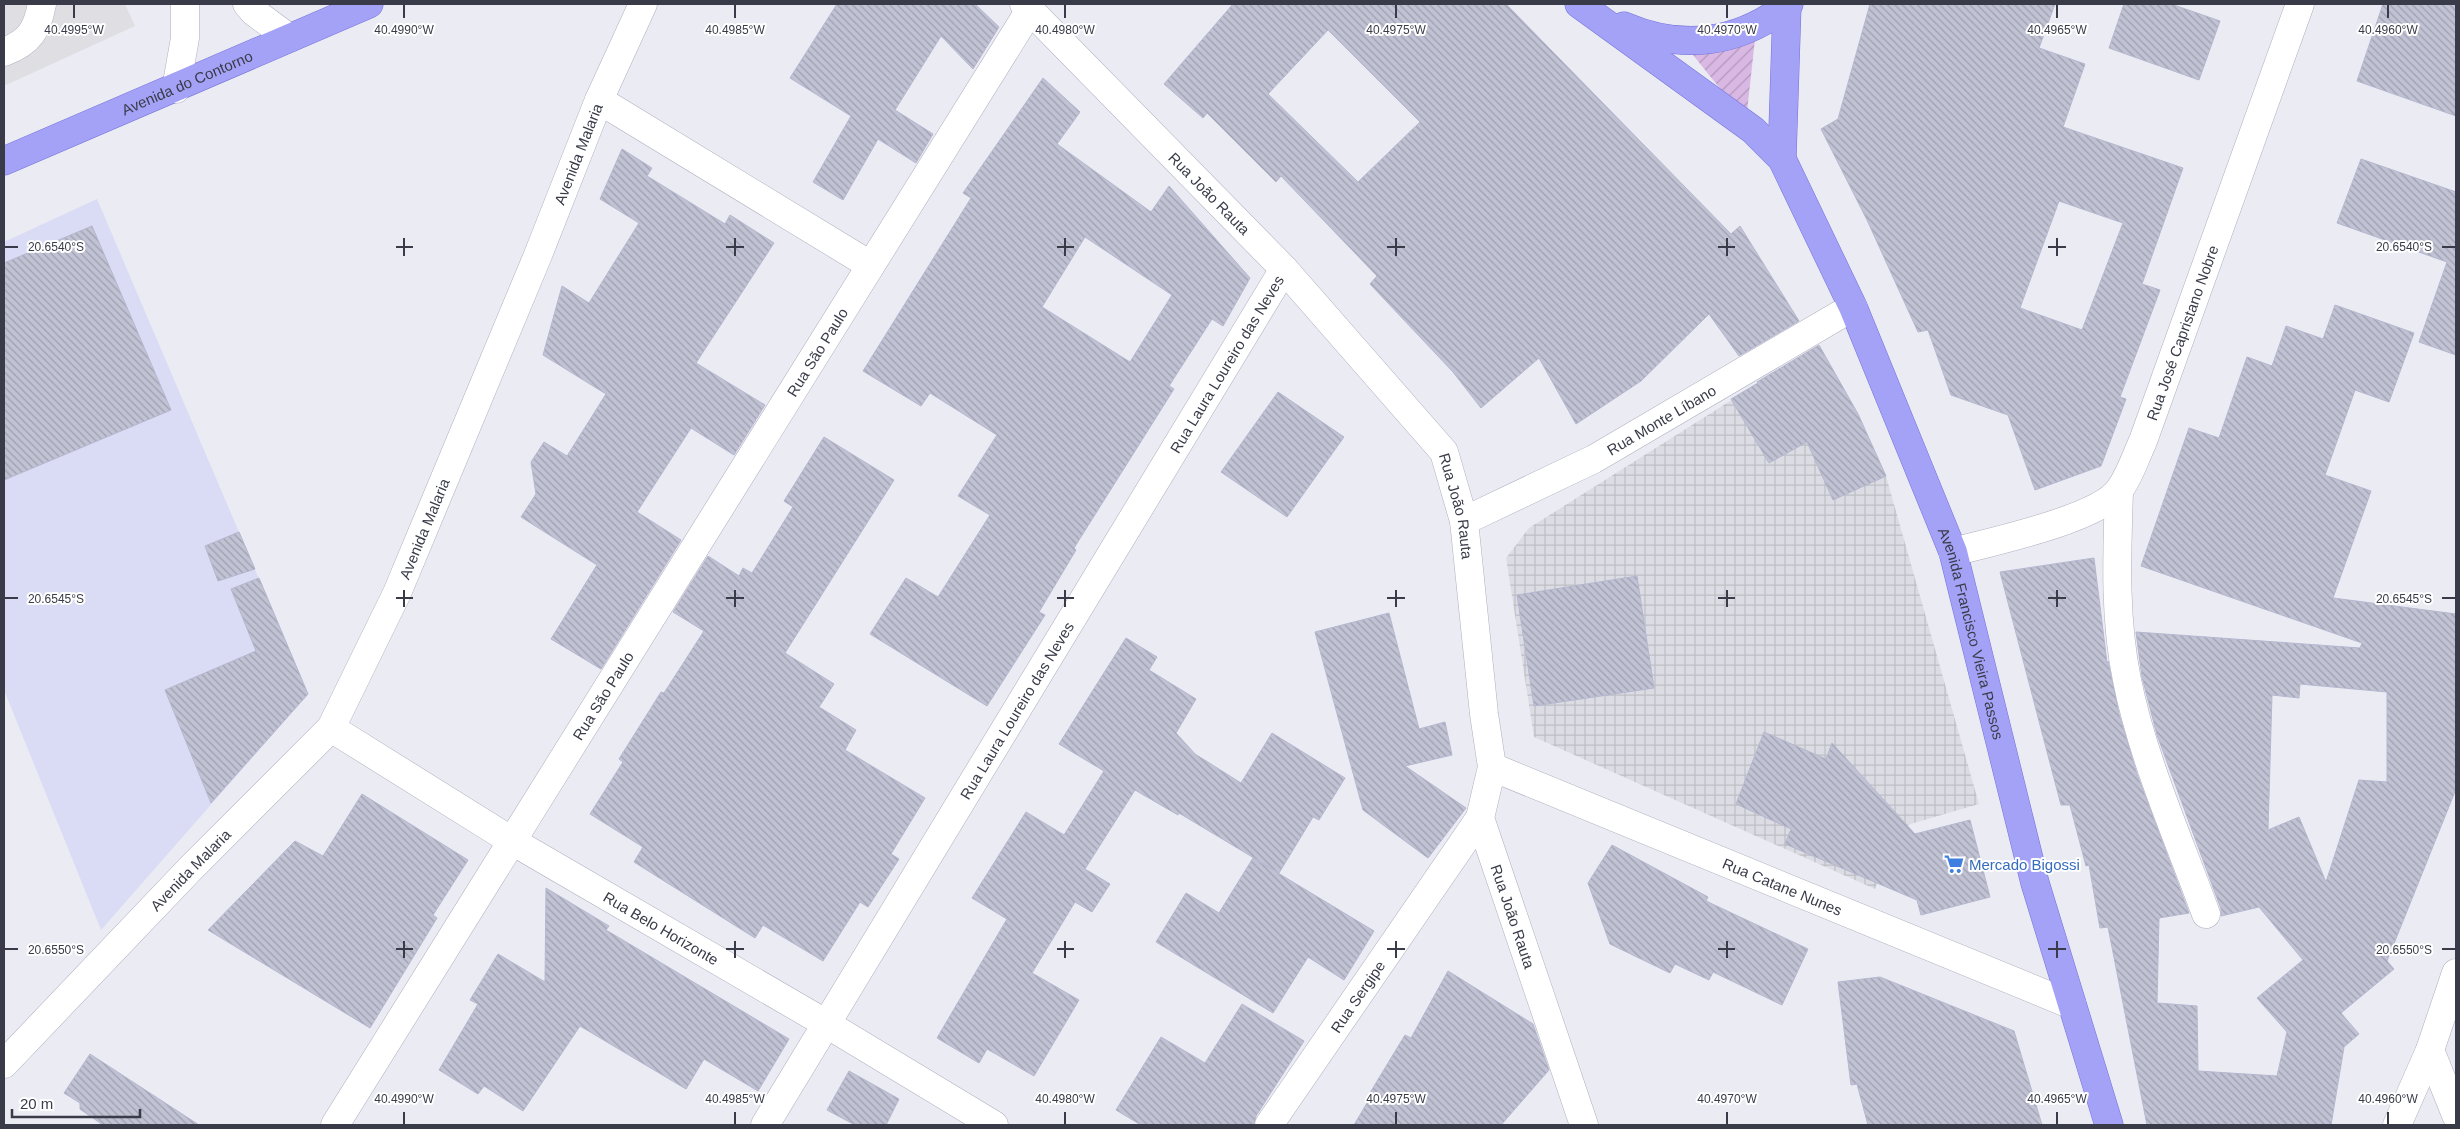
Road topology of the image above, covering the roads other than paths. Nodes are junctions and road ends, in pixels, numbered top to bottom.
1 (42, 4) edge
2 (185, 4) edge
3 (247, 4) edge
4 (369, 4) edge
5 (642, 4) edge
6 (1580, 4) edge
7 (2300, 4) edge
8 (1788, 5) edge
9 (1027, 7) edge
10 (289, 38) junction
11 (4, 52) edge
12 (176, 89) junction
13 (599, 100) junction
14 (1782, 159) junction
15 (4, 161) edge
16 (870, 265) junction
17 (1284, 269) junction
18 (1853, 308) junction
19 (2119, 491) junction
20 (1464, 521) junction
21 (1953, 552) junction
22 (331, 728) junction
23 (1492, 767) junction
24 (1480, 818) junction
25 (512, 841) junction
26 (2206, 914) dead end
27 (2456, 973) edge
28 (2072, 1005) junction
29 (825, 1023) junction
30 (2430, 1050) junction
31 (4, 1064) edge
32 (2456, 1115) edge
33 (335, 1125) edge
34 (765, 1125) edge
35 (994, 1125) edge
36 (1269, 1125) edge
37 (1584, 1125) edge
38 (2109, 1125) edge
39 (2397, 1125) edge

1 - 11 street
2 - 12 street
3 - 10 street
4 - 10 main road, Avenida do Contorno
5 - 13 street, Avenida Malaria
6 - 8 main road
6 - 14 main road, Avenida Francisco Vieira Passos
7 - 19 street, Rua José Capristano Nobre
8 - 14 main road, Avenida Francisco Vieira Passos
9 - 16 street, Rua São Paulo
9 - 17 street, Rua João Rauta
10 - 12 main road, Avenida do Contorno
12 - 15 main road, Avenida do Contorno
13 - 16 street
13 - 22 street, Avenida Malaria
14 - 18 main road, Avenida Francisco Vieira Passos
16 - 25 street, Rua São Paulo
17 - 20 street, Rua João Rauta
17 - 29 street, Rua Laura Loureiro das Neves
18 - 20 street, Rua Monte Líbano
18 - 21 main road, Avenida Francisco Vieira Passos
19 - 21 street, Rua José Capristano Nobre
19 - 26 street
20 - 23 street, Rua João Rauta
21 - 28 main road, Avenida Francisco Vieira Passos
22 - 25 street, Rua Belo Horizonte
22 - 31 street, Avenida Malaria
23 - 24 street, Rua João Rauta
23 - 28 street, Rua Catane Nunes
24 - 36 street, Rua Sergipe
24 - 37 street, Rua João Rauta
25 - 29 street, Rua Belo Horizonte
25 - 33 street, Rua São Paulo
27 - 30 street
28 - 38 main road, Avenida Francisco Vieira Passos
29 - 34 street, Rua Laura Loureiro das Neves
29 - 35 street, Rua Belo Horizonte
30 - 32 street
30 - 39 street

